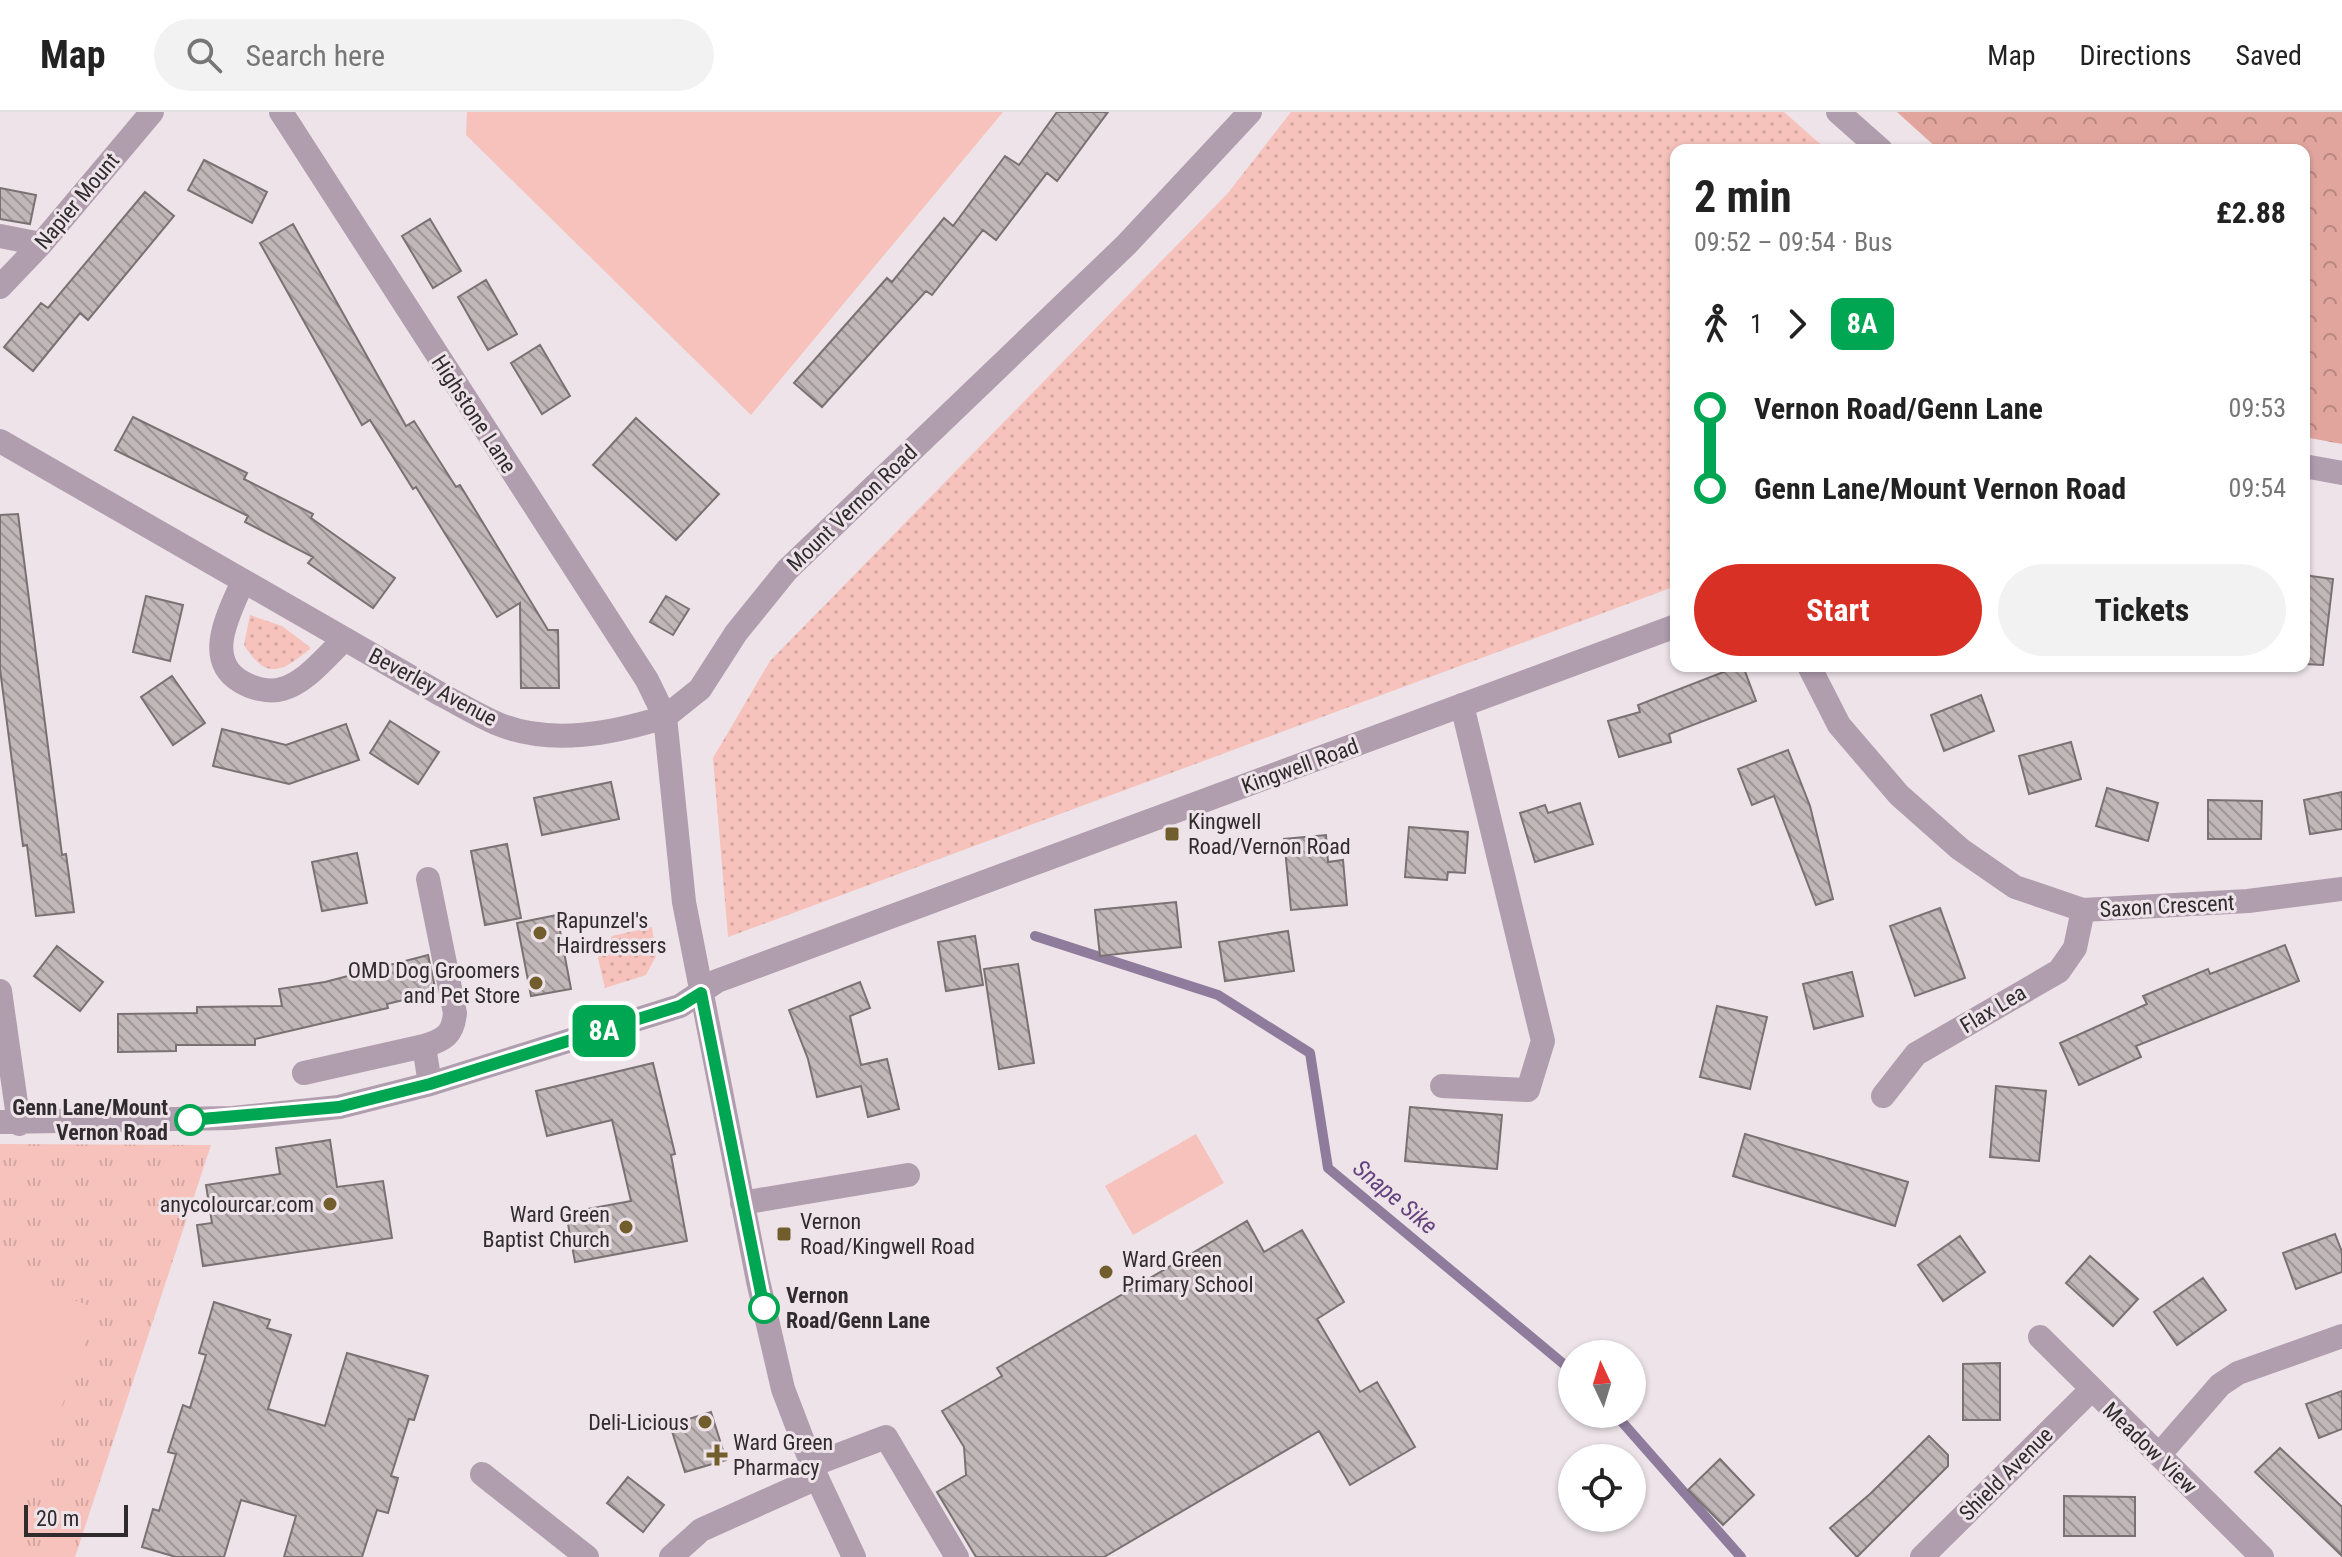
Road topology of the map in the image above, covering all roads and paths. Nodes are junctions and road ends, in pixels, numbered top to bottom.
1 (152, 112) edge
2 (281, 112) edge
3 (1250, 112) edge
4 (1838, 112) edge
5 (1874, 144) edge
6 (0, 236) edge
7 (41, 244) junction
8 (0, 287) edge
9 (0, 441) edge
10 (2310, 467) edge
11 (2342, 473) edge
12 (243, 581) junction
13 (1670, 628) edge
14 (345, 639) junction
15 (1812, 672) edge
16 (1462, 705) junction
17 (665, 717) junction
18 (428, 879) dead end
19 (2342, 889) edge
20 (2083, 910) junction
21 (0, 991) edge
22 (701, 993) junction
23 (424, 1046) junction
24 (304, 1073) dead end
25 (430, 1084) junction
26 (1442, 1086) dead end
27 (1883, 1096) dead end
28 (10, 1123) edge
29 (908, 1175) dead end
30 (742, 1203) junction
31 (2342, 1336) edge
32 (2040, 1337) dead end
33 (2091, 1390) junction
34 (2159, 1455) junction
35 (814, 1471) junction
36 (482, 1474) dead end
37 (587, 1557) edge
38 (671, 1557) edge
39 (854, 1557) edge
40 (957, 1557) edge
41 (1922, 1557) edge
42 (2262, 1557) edge

1 - 7 street, Napier Mount
2 - 17 street, Highstone Lane
3 - 17 street, Mount Vernon Road
4 - 5 street
6 - 7 street
7 - 8 street, Napier Mount
9 - 12 street, Beverley Avenue
10 - 11 street
12 - 14 street, Beverley Avenue
12 - 14 street, Beverley Avenue
13 - 16 street, Kingwell Road
14 - 17 street, Beverley Avenue
15 - 20 street, Saxon Crescent
16 - 22 street, Kingwell Road
16 - 26 street
17 - 22 street
18 - 23 street
19 - 20 street, Saxon Crescent
20 - 27 street, Flax Lea
21 - 28 street
22 - 25 street, Kingwell Road
22 - 30 street
23 - 24 street
23 - 25 street
25 - 28 street, Kingwell Road
29 - 30 street
30 - 35 street
31 - 34 street
32 - 33 street, Meadow View
33 - 34 street, Meadow View
33 - 41 street, Shield Avenue
34 - 42 street, Meadow View
35 - 38 street
35 - 39 street
35 - 40 street
36 - 37 street

